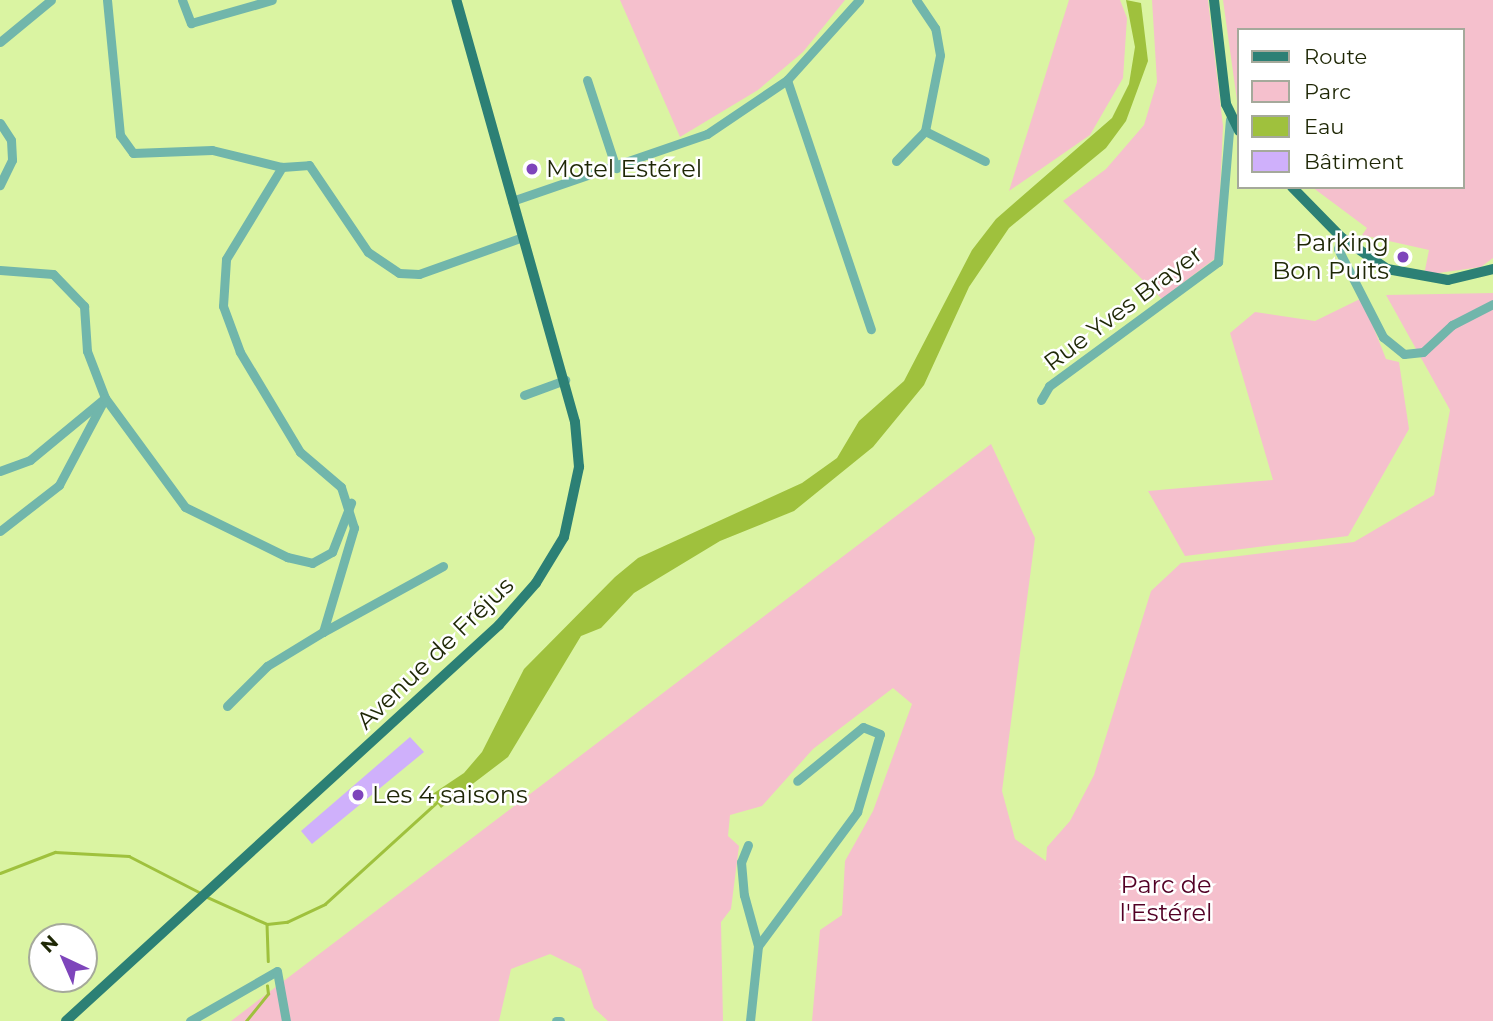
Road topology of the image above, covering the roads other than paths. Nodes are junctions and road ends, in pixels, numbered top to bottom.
1 (51, 0) edge
2 (107, 0) edge
3 (182, 0) edge
4 (272, 0) edge
5 (457, 0) edge
6 (859, 0) edge
7 (916, 0) edge
8 (1214, 0) edge
9 (0, 42) edge
10 (587, 80) dead end
11 (787, 80) junction
12 (1230, 120) junction
13 (0, 123) edge
14 (1238, 130) edge
15 (925, 131) junction
16 (896, 161) dead end
17 (985, 161) dead end
18 (282, 167) junction
19 (616, 168) junction
20 (0, 186) edge
21 (1294, 189) edge
22 (512, 201) junction
23 (523, 237) junction
24 (1341, 237) junction
25 (1493, 269) edge
26 (0, 270) edge
27 (1204, 276) junction
28 (1206, 288) dead end
29 (1493, 304) edge
30 (871, 329) dead end
31 (565, 380) junction
32 (524, 395) dead end
33 (105, 398) junction
34 (1041, 400) dead end
35 (0, 471) edge
36 (351, 503) junction
37 (0, 531) edge
38 (443, 566) dead end
39 (323, 632) junction
40 (227, 706) dead end
41 (797, 781) dead end
42 (748, 845) dead end
43 (758, 946) junction
44 (66, 1021) edge
45 (190, 1021) edge
46 (286, 1021) edge
47 (750, 1021) edge

1 - 9 street
2 - 18 street
3 - 4 street
5 - 22 main road, Avenue de Fréjus
6 - 11 street
7 - 15 street
8 - 12 main road
10 - 19 street
11 - 19 street
11 - 30 street
12 - 14 main road
12 - 27 street, Rue Yves Brayer
13 - 20 street
15 - 16 street
15 - 17 street
18 - 23 street
18 - 36 street
19 - 22 street
21 - 24 main road
22 - 23 main road, Avenue de Fréjus
23 - 31 main road, Avenue de Fréjus
24 - 25 main road
24 - 29 street
26 - 33 street
27 - 28 street
27 - 34 street, Rue Yves Brayer
31 - 32 street
31 - 44 main road, Avenue de Fréjus
33 - 35 street
33 - 36 street
33 - 37 street
36 - 39 street
38 - 39 street
39 - 40 street
41 - 43 street
42 - 43 street
43 - 47 street
45 - 46 street

